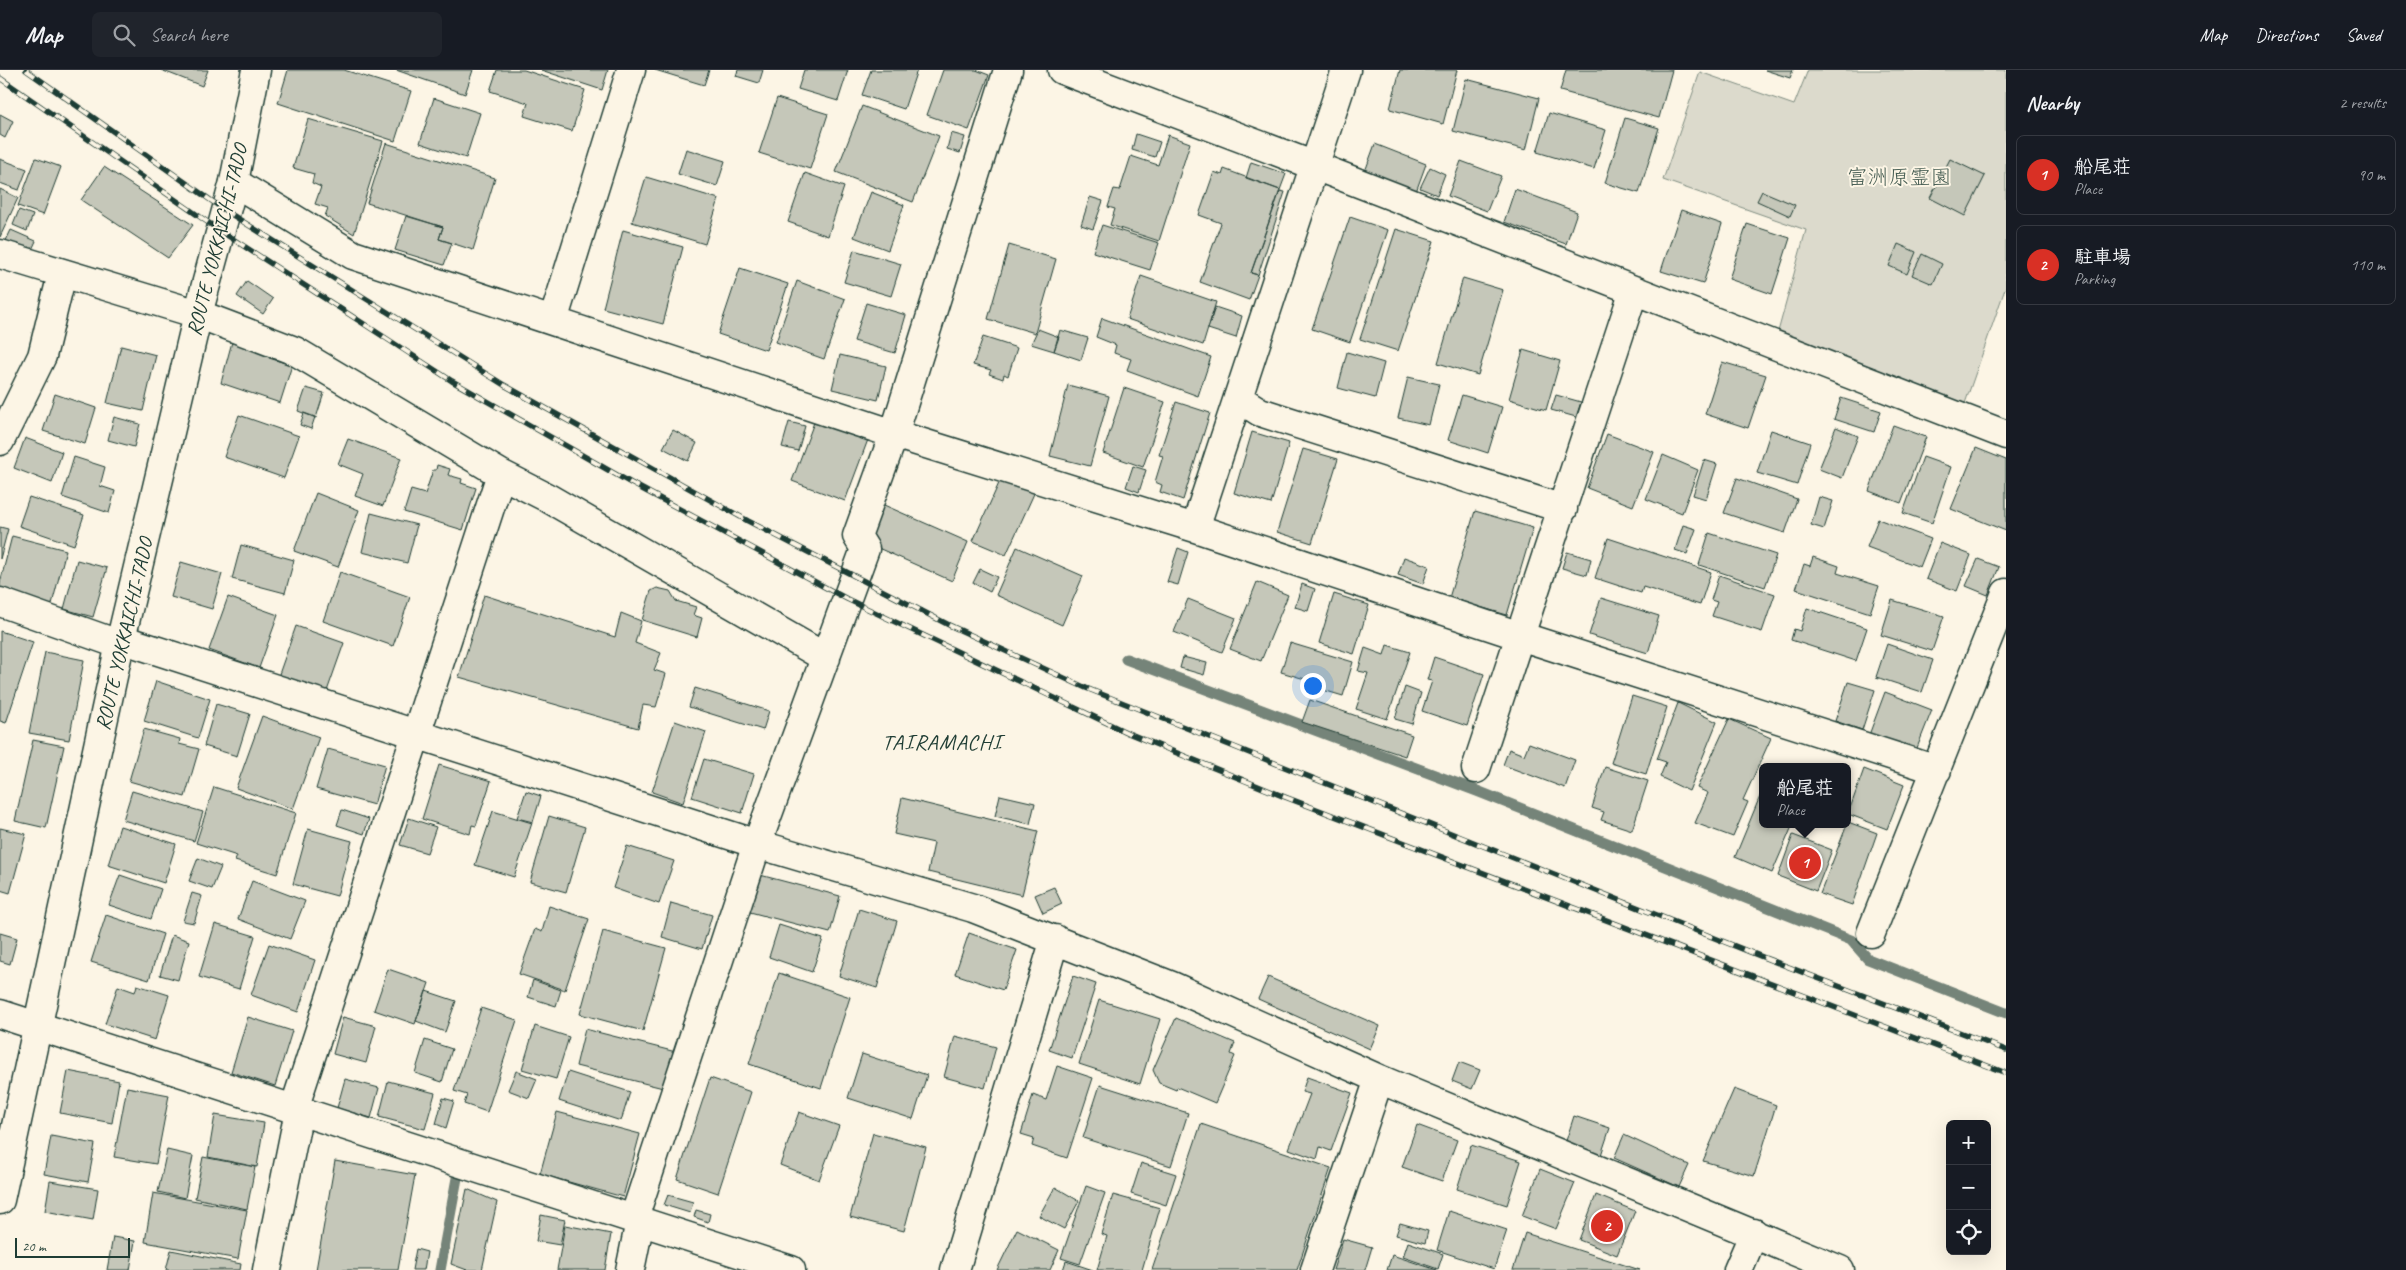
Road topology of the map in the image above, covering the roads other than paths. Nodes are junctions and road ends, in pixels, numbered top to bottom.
1 (256, 70) edge
2 (631, 70) edge
3 (1008, 70) edge
4 (1062, 70) edge
5 (1346, 70) edge
6 (1315, 166) junction
7 (234, 182) junction
8 (0, 254) edge
9 (62, 274) junction
10 (1634, 290) junction
11 (198, 314) junction
12 (553, 321) junction
13 (1238, 398) junction
14 (894, 434) junction
15 (2006, 435) edge
16 (0, 441) edge
17 (501, 474) junction
18 (1563, 509) junction
19 (1195, 528) junction
20 (2006, 593) edge
21 (0, 602) edge
22 (1520, 636) junction
23 (121, 642) junction
24 (826, 658) junction
25 (416, 735) junction
26 (1476, 769) dead end
27 (1937, 770) junction
28 (757, 844) junction
29 (1871, 933) dead end
30 (1055, 939) junction
31 (0, 1014) edge
32 (36, 1026) junction
33 (1379, 1079) junction
34 (297, 1110) junction
35 (0, 1200) edge
36 (637, 1220) junction
37 (1754, 1233) junction
38 (267, 1270) edge
39 (630, 1270) edge
40 (791, 1270) edge
41 (955, 1270) edge
42 (1315, 1270) edge
43 (1738, 1270) edge
44 (1840, 1270) edge

1 - 7 street, ROUTE YOKKAICHI-TADO
2 - 12 street
3 - 14 street
4 - 6 street
5 - 6 street
6 - 10 street
6 - 13 street
7 - 11 street, ROUTE YOKKAICHI-TADO
7 - 12 street
8 - 9 street
9 - 11 street
9 - 16 street
10 - 15 street
10 - 18 street
11 - 17 street
11 - 23 street, ROUTE YOKKAICHI-TADO
12 - 14 street
13 - 18 street
13 - 19 street
14 - 19 street
14 - 24 street
17 - 24 street
17 - 25 street
18 - 22 street
19 - 22 street
20 - 27 street
21 - 23 street
22 - 26 street
22 - 27 street
23 - 25 street
23 - 32 street, ROUTE YOKKAICHI-TADO
24 - 28 street
25 - 28 street
25 - 34 street
27 - 29 street
28 - 30 street
28 - 36 street
30 - 33 street
30 - 41 street
31 - 32 street
32 - 34 street
32 - 35 street, ROUTE YOKKAICHI-TADO
33 - 37 street
33 - 42 street
34 - 36 street
34 - 38 street
36 - 39 street
36 - 40 street
37 - 43 street
37 - 44 street

